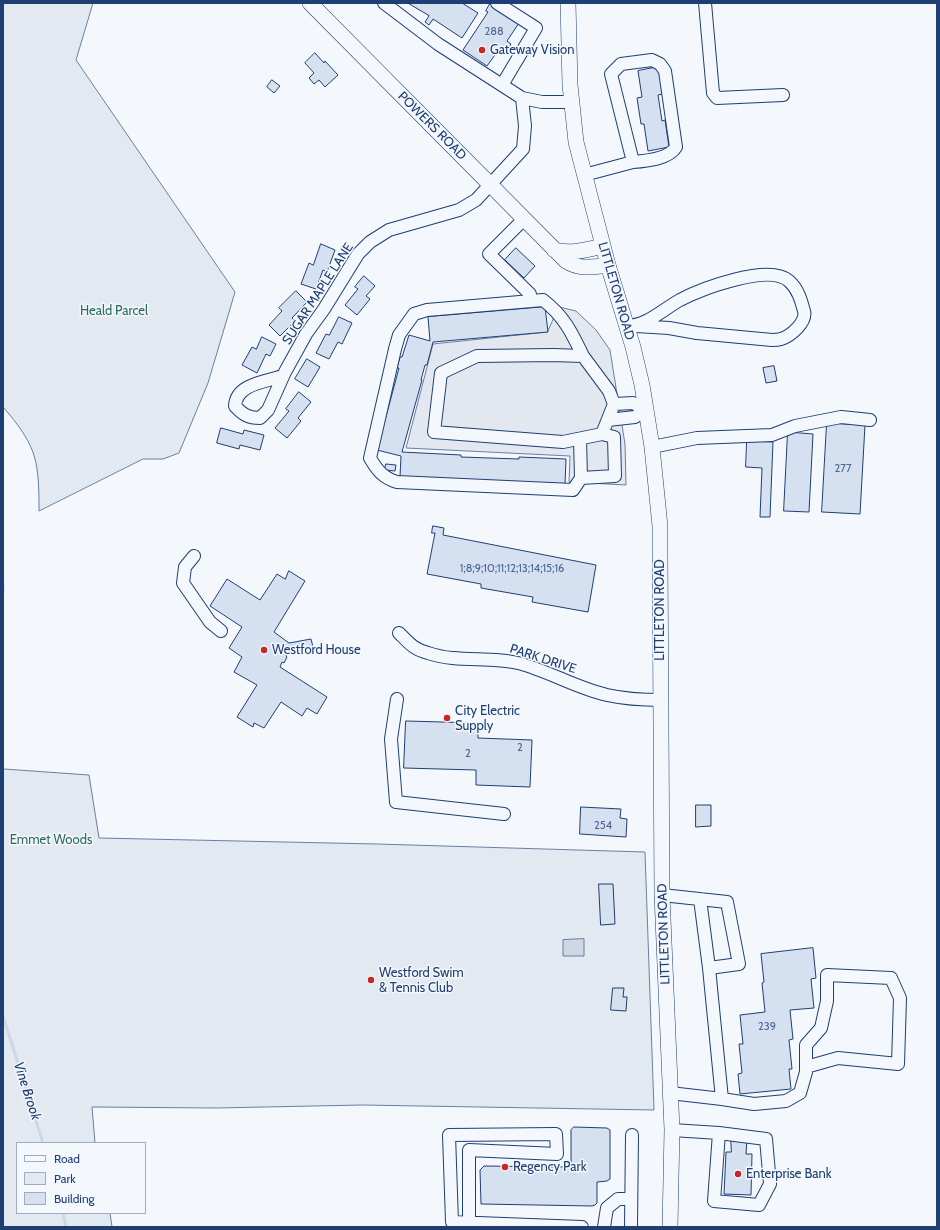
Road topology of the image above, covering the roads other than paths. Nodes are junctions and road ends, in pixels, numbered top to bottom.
1 (310, 3) edge
2 (384, 3) edge
3 (497, 3) edge
4 (568, 3) edge
5 (705, 3) edge
6 (502, 85) junction
7 (783, 95) dead end
8 (522, 98) junction
9 (571, 102) junction
10 (633, 162) junction
11 (584, 175) junction
12 (490, 185) junction
13 (524, 219) junction
14 (603, 246) junction
15 (554, 250) junction
16 (608, 265) junction
17 (530, 294) dead end
18 (631, 326) junction
19 (583, 356) junction
20 (283, 376) dead end
21 (614, 404) junction
22 (646, 409) junction
23 (608, 420) junction
24 (870, 420) dead end
25 (602, 434) junction
26 (580, 439) junction
27 (652, 448) junction
28 (581, 478) junction
29 (194, 556) dead end
30 (221, 631) dead end
31 (399, 633) dead end
32 (397, 699) dead end
33 (661, 700) junction
34 (504, 814) dead end
35 (662, 895) junction
36 (700, 899) junction
37 (709, 968) junction
38 (806, 1067) junction
39 (670, 1093) junction
40 (722, 1099) junction
41 (672, 1130) junction
42 (720, 1133) junction
43 (632, 1135) dead end
44 (631, 1200) junction
45 (469, 1223) junction
46 (582, 1227) edge
47 (604, 1227) edge
48 (630, 1227) edge
49 (670, 1227) edge

1 - 12 main road, POWERS ROAD
2 - 6 street
3 - 6 street
4 - 9 main road, LITTLETON ROAD
5 - 7 street
6 - 8 street
8 - 9 street
8 - 12 street, SUGAR MAPLE LANE
9 - 11 main road, LITTLETON ROAD
10 - 10 street
10 - 11 street
11 - 14 main road, LITTLETON ROAD
12 - 13 main road, POWERS ROAD
12 - 20 street, SUGAR MAPLE LANE
13 - 15 main road, POWERS ROAD
13 - 17 street
14 - 15 main road
14 - 16 main road, LITTLETON ROAD
15 - 16 main road, POWERS ROAD
16 - 18 main road, LITTLETON ROAD
18 - 18 street
18 - 22 main road, LITTLETON ROAD
19 - 21 street
19 - 26 street
19 - 28 street
21 - 22 street
21 - 23 street
22 - 23 street
22 - 27 main road, LITTLETON ROAD
23 - 25 street
24 - 27 street
25 - 26 street
25 - 28 street
26 - 28 street
27 - 33 main road, LITTLETON ROAD
29 - 30 street
31 - 33 street, PARK DRIVE
32 - 34 street
33 - 35 main road, LITTLETON ROAD
35 - 36 street
35 - 39 main road, LITTLETON ROAD
36 - 37 street
36 - 37 street
37 - 40 street
38 - 38 street
38 - 40 street
39 - 40 street
39 - 41 main road, LITTLETON ROAD
41 - 42 street
41 - 49 main road, LITTLETON ROAD
42 - 42 street
43 - 44 street
44 - 47 street
44 - 48 street
45 - 45 street
45 - 46 street

